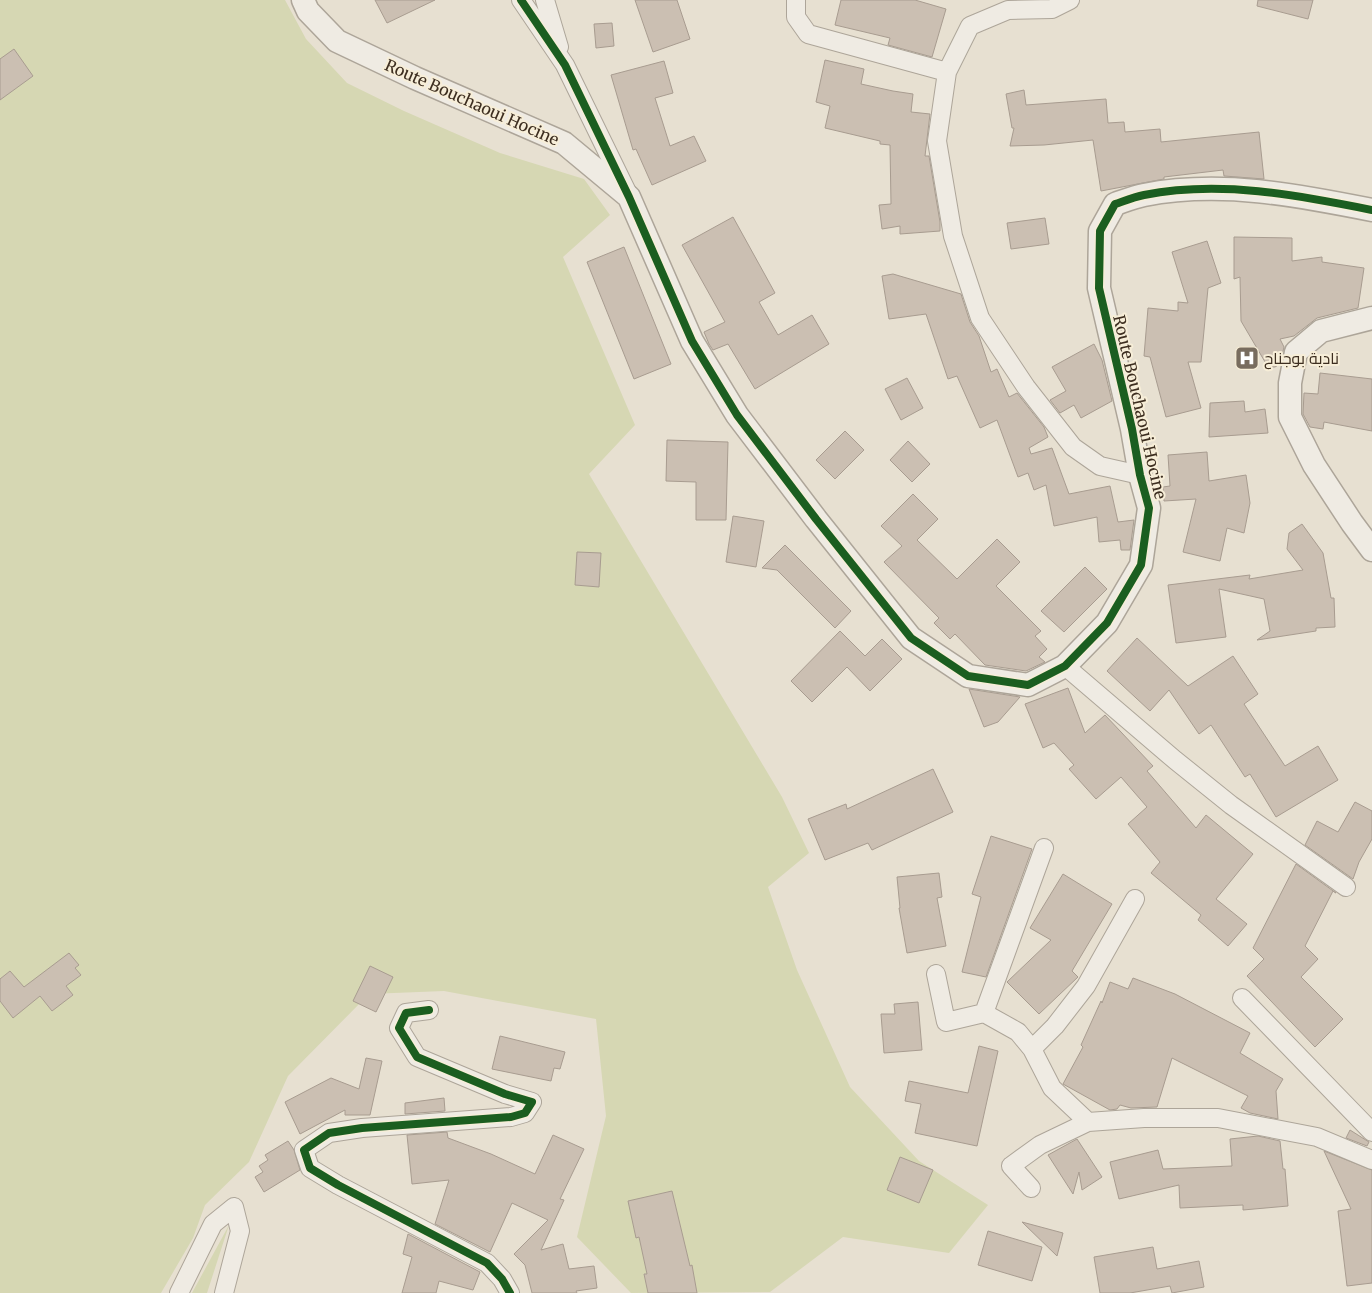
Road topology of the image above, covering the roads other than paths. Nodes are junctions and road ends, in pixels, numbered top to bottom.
1 (303, 0) edge
2 (521, 0) edge
3 (544, 0) edge
4 (796, 0) edge
5 (1070, 0) edge
6 (565, 65) junction
7 (947, 72) junction
8 (629, 197) junction
9 (1372, 210) edge
10 (1372, 318) edge
11 (1140, 475) junction
12 (1372, 550) edge
13 (1065, 666) junction
14 (1044, 848) dead end
15 (1346, 887) dead end
16 (1135, 899) dead end
17 (936, 974) dead end
18 (1242, 998) dead end
19 (430, 1010) dead end
20 (984, 1013) junction
21 (1032, 1049) junction
22 (1088, 1122) junction
23 (1372, 1132) edge
24 (1372, 1160) edge
25 (1032, 1188) dead end
26 (179, 1293) edge
27 (224, 1293) edge
28 (510, 1293) edge

1 - 8 street, Route Bouchaoui Hocine
2 - 6 street
3 - 6 street
4 - 7 street
5 - 7 street
6 - 8 street
7 - 11 street
8 - 13 street, Route Bouchaoui Hocine
9 - 11 street, Route Bouchaoui Hocine
10 - 12 street
11 - 13 street, Route Bouchaoui Hocine
13 - 15 street
14 - 20 street
16 - 21 street
17 - 20 street
18 - 23 street
19 - 28 street
20 - 21 street
21 - 22 street
22 - 24 street
22 - 25 street
26 - 27 street

